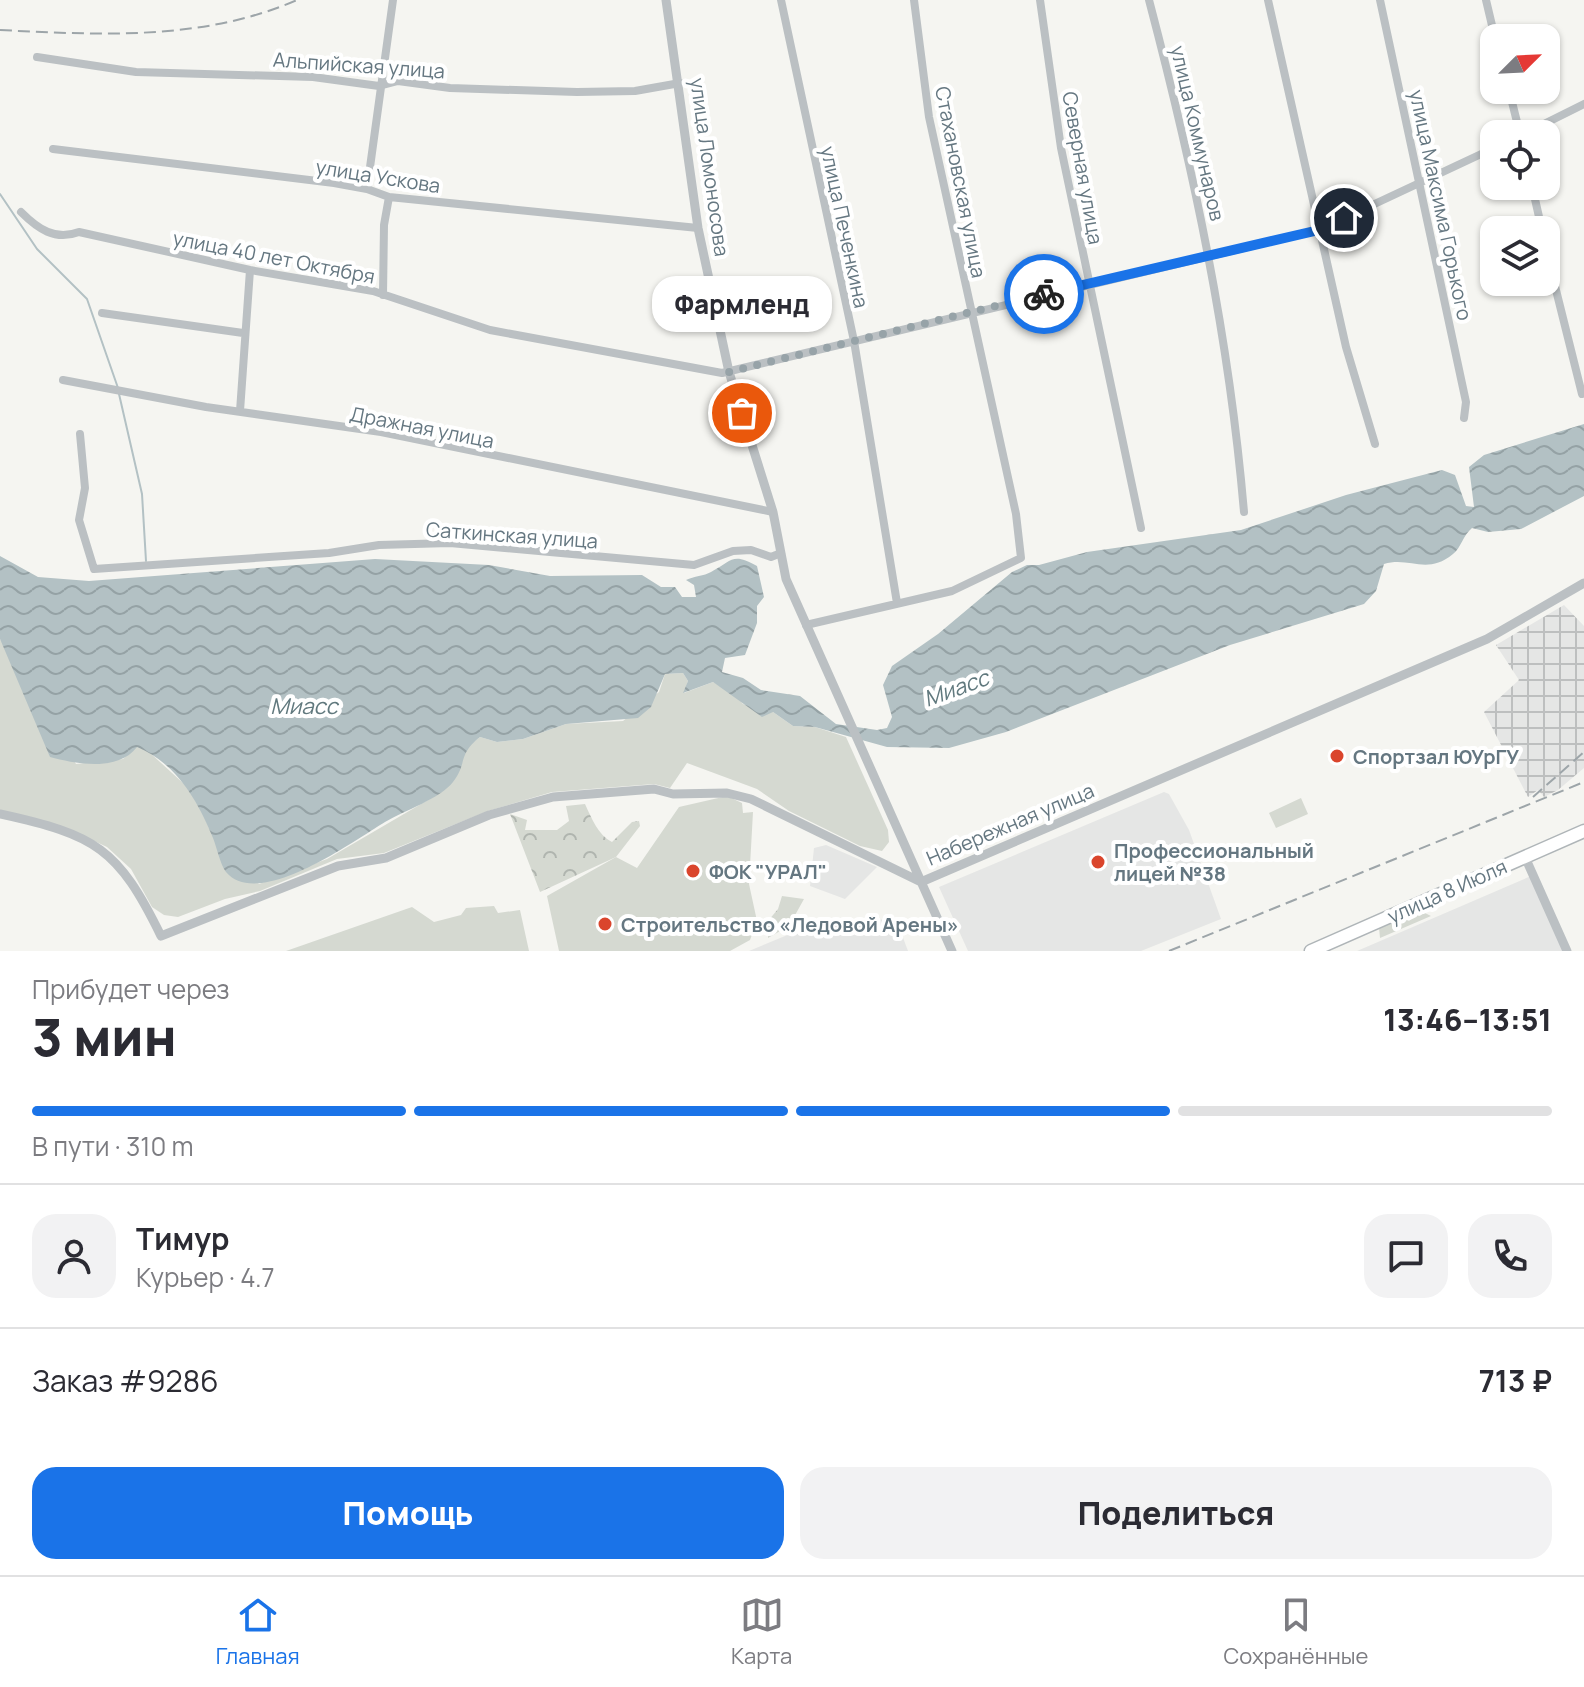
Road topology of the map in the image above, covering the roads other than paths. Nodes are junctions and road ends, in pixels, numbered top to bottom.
1 (393, 0) edge
2 (666, 0) edge
3 (781, 0) edge
4 (914, 0) edge
5 (1040, 0) edge
6 (1149, 0) edge
7 (1268, 0) edge
8 (1380, 0) edge
9 (1486, 0) edge
10 (1492, 24) edge
11 (37, 57) dead end
12 (680, 83) junction
13 (379, 86) junction
14 (1584, 104) edge
15 (1551, 120) edge
16 (53, 149) dead end
17 (1480, 155) edge
18 (1421, 182) junction
19 (367, 189) junction
20 (389, 197) junction
21 (21, 212) dead end
22 (698, 228) junction
23 (1319, 230) junction
24 (1211, 254) junction
25 (250, 270) junction
26 (1088, 283) junction
27 (383, 295) junction
28 (1558, 296) edge
29 (971, 311) junction
30 (102, 313) dead end
31 (243, 333) junction
32 (854, 341) junction
33 (729, 372) junction
34 (63, 380) dead end
35 (1582, 394) dead end
36 (240, 411) junction
37 (1464, 418) dead end
38 (80, 434) dead end
39 (1375, 444) dead end
40 (773, 512) junction
41 (1244, 512) dead end
42 (1141, 528) dead end
43 (781, 553) junction
44 (1584, 583) edge
45 (897, 603) junction
46 (806, 625) junction
47 (0, 814) edge
48 (1584, 831) edge
49 (1525, 857) junction
50 (921, 882) junction
51 (952, 951) edge
52 (1311, 951) edge
53 (1567, 951) edge

1 - 13 street
2 - 12 street, улица Ломоносова
3 - 32 street, улица Печенкина
4 - 29 street, Стахановская улица
5 - 26 street, Северная улица
6 - 24 street, улица Коммунаров
7 - 23 street
8 - 18 street, улица Максима Горького
9 - 10 street
11 - 13 street, Альпийская улица
12 - 13 street, Альпийская улица
12 - 22 street, улица Ломоносова
13 - 19 street
14 - 15 street
16 - 19 street, улица Ускова
17 - 18 street, улица 40 лет Октября
18 - 23 street, улица 40 лет Октября
18 - 37 street, улица Максима Горького
19 - 20 street, улица Ускова
20 - 22 street, улица Ускова
20 - 27 street
21 - 25 street, улица 40 лет Октября
22 - 33 street, улица Ломоносова
23 - 24 street, улица 40 лет Октября
23 - 39 street
24 - 26 street, улица 40 лет Октября
24 - 41 street, улица Коммунаров
25 - 27 street, улица 40 лет Октября
25 - 31 street
26 - 29 street, улица 40 лет Октября
26 - 42 street, Северная улица
27 - 33 street, улица 40 лет Октября
28 - 35 street
29 - 32 street, улица 40 лет Октября
29 - 45 street, Стахановская улица
30 - 31 street
31 - 36 street
32 - 33 street, улица 40 лет Октября
32 - 45 street, улица Печенкина
33 - 40 street, улица Ломоносова
34 - 36 street, Дражная улица
36 - 40 street, Дражная улица
38 - 43 street, Саткинская улица
40 - 43 street, улица Ломоносова
43 - 46 street, улица Ломоносова
44 - 50 street, Набережная улица
45 - 46 street
46 - 50 street, улица Ломоносова
47 - 50 street, Набережная улица
48 - 49 main road, улица 8 Июля
49 - 52 main road, улица 8 Июля
49 - 53 street
50 - 51 street, улица Ломоносова

